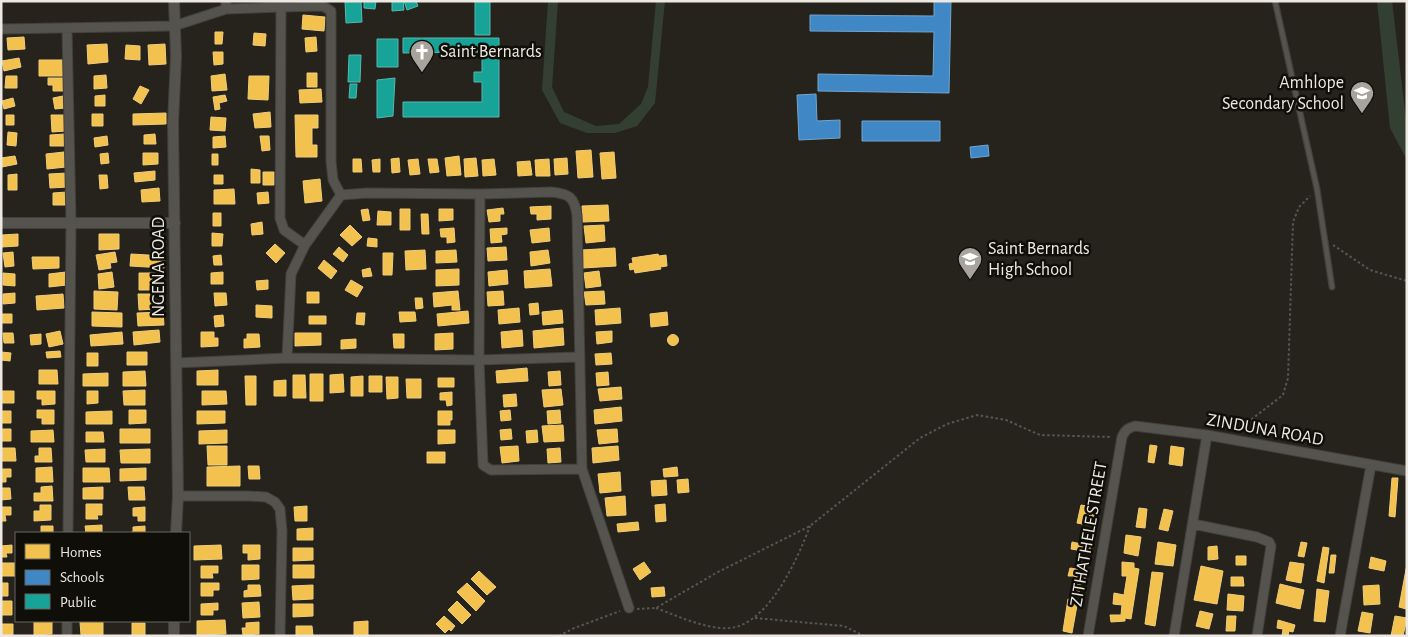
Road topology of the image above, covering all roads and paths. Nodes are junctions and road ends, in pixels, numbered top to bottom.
1 (174, 1) edge
2 (1275, 1) edge
3 (226, 5) edge
4 (281, 7) junction
5 (174, 26) junction
6 (1, 28) edge
7 (67, 28) junction
8 (1317, 189) junction
9 (480, 194) junction
10 (341, 195) junction
11 (1, 222) edge
12 (71, 223) junction
13 (175, 223) junction
14 (1325, 240) junction
15 (305, 245) junction
16 (1407, 282) edge
17 (1332, 287) dead end
18 (579, 357) junction
19 (287, 358) junction
20 (479, 360) junction
21 (176, 363) junction
22 (1207, 435) junction
23 (1122, 437) junction
24 (1235, 441) junction
25 (1371, 465) junction
26 (582, 469) junction
27 (1407, 471) edge
28 (178, 496) junction
29 (1193, 524) junction
30 (810, 526) junction
31 (68, 532) edge
32 (176, 532) edge
33 (629, 608) junction
34 (656, 608) junction
35 (755, 618) junction
36 (67, 622) edge
37 (174, 622) edge
38 (67, 636) edge
39 (174, 636) edge
40 (280, 636) edge
41 (559, 636) edge
42 (864, 636) edge
43 (1088, 636) edge
44 (1174, 636) edge
45 (1257, 636) edge
46 (1340, 636) edge

1 - 5 street, NGENA ROAD
2 - 8 lane
3 - 4 street
3 - 5 street
4 - 10 street
4 - 15 street
5 - 7 street
5 - 13 street, NGENA ROAD
6 - 7 street
7 - 12 street
8 - 14 lane
8 - 24 path
9 - 10 street
9 - 18 street
9 - 20 street
10 - 15 street
11 - 12 street
12 - 13 street
12 - 31 street
13 - 21 street, NGENA ROAD
14 - 16 path
14 - 17 lane
15 - 19 street
18 - 20 street
18 - 26 street
19 - 20 street
19 - 21 street
20 - 26 street
21 - 28 street, NGENA ROAD
22 - 23 street, ZINDUNA ROAD
22 - 24 street, ZINDUNA ROAD
22 - 29 street
23 - 30 path
23 - 43 street, ZITHATHELE STREET
24 - 25 street, ZINDUNA ROAD
25 - 27 street, ZINDUNA ROAD
25 - 46 street
26 - 33 street
28 - 32 street, NGENA ROAD
28 - 40 street
29 - 44 street
29 - 45 street
30 - 34 path
30 - 35 path
33 - 34 path
33 - 41 path
34 - 35 path
35 - 42 path
36 - 38 street
37 - 39 street

